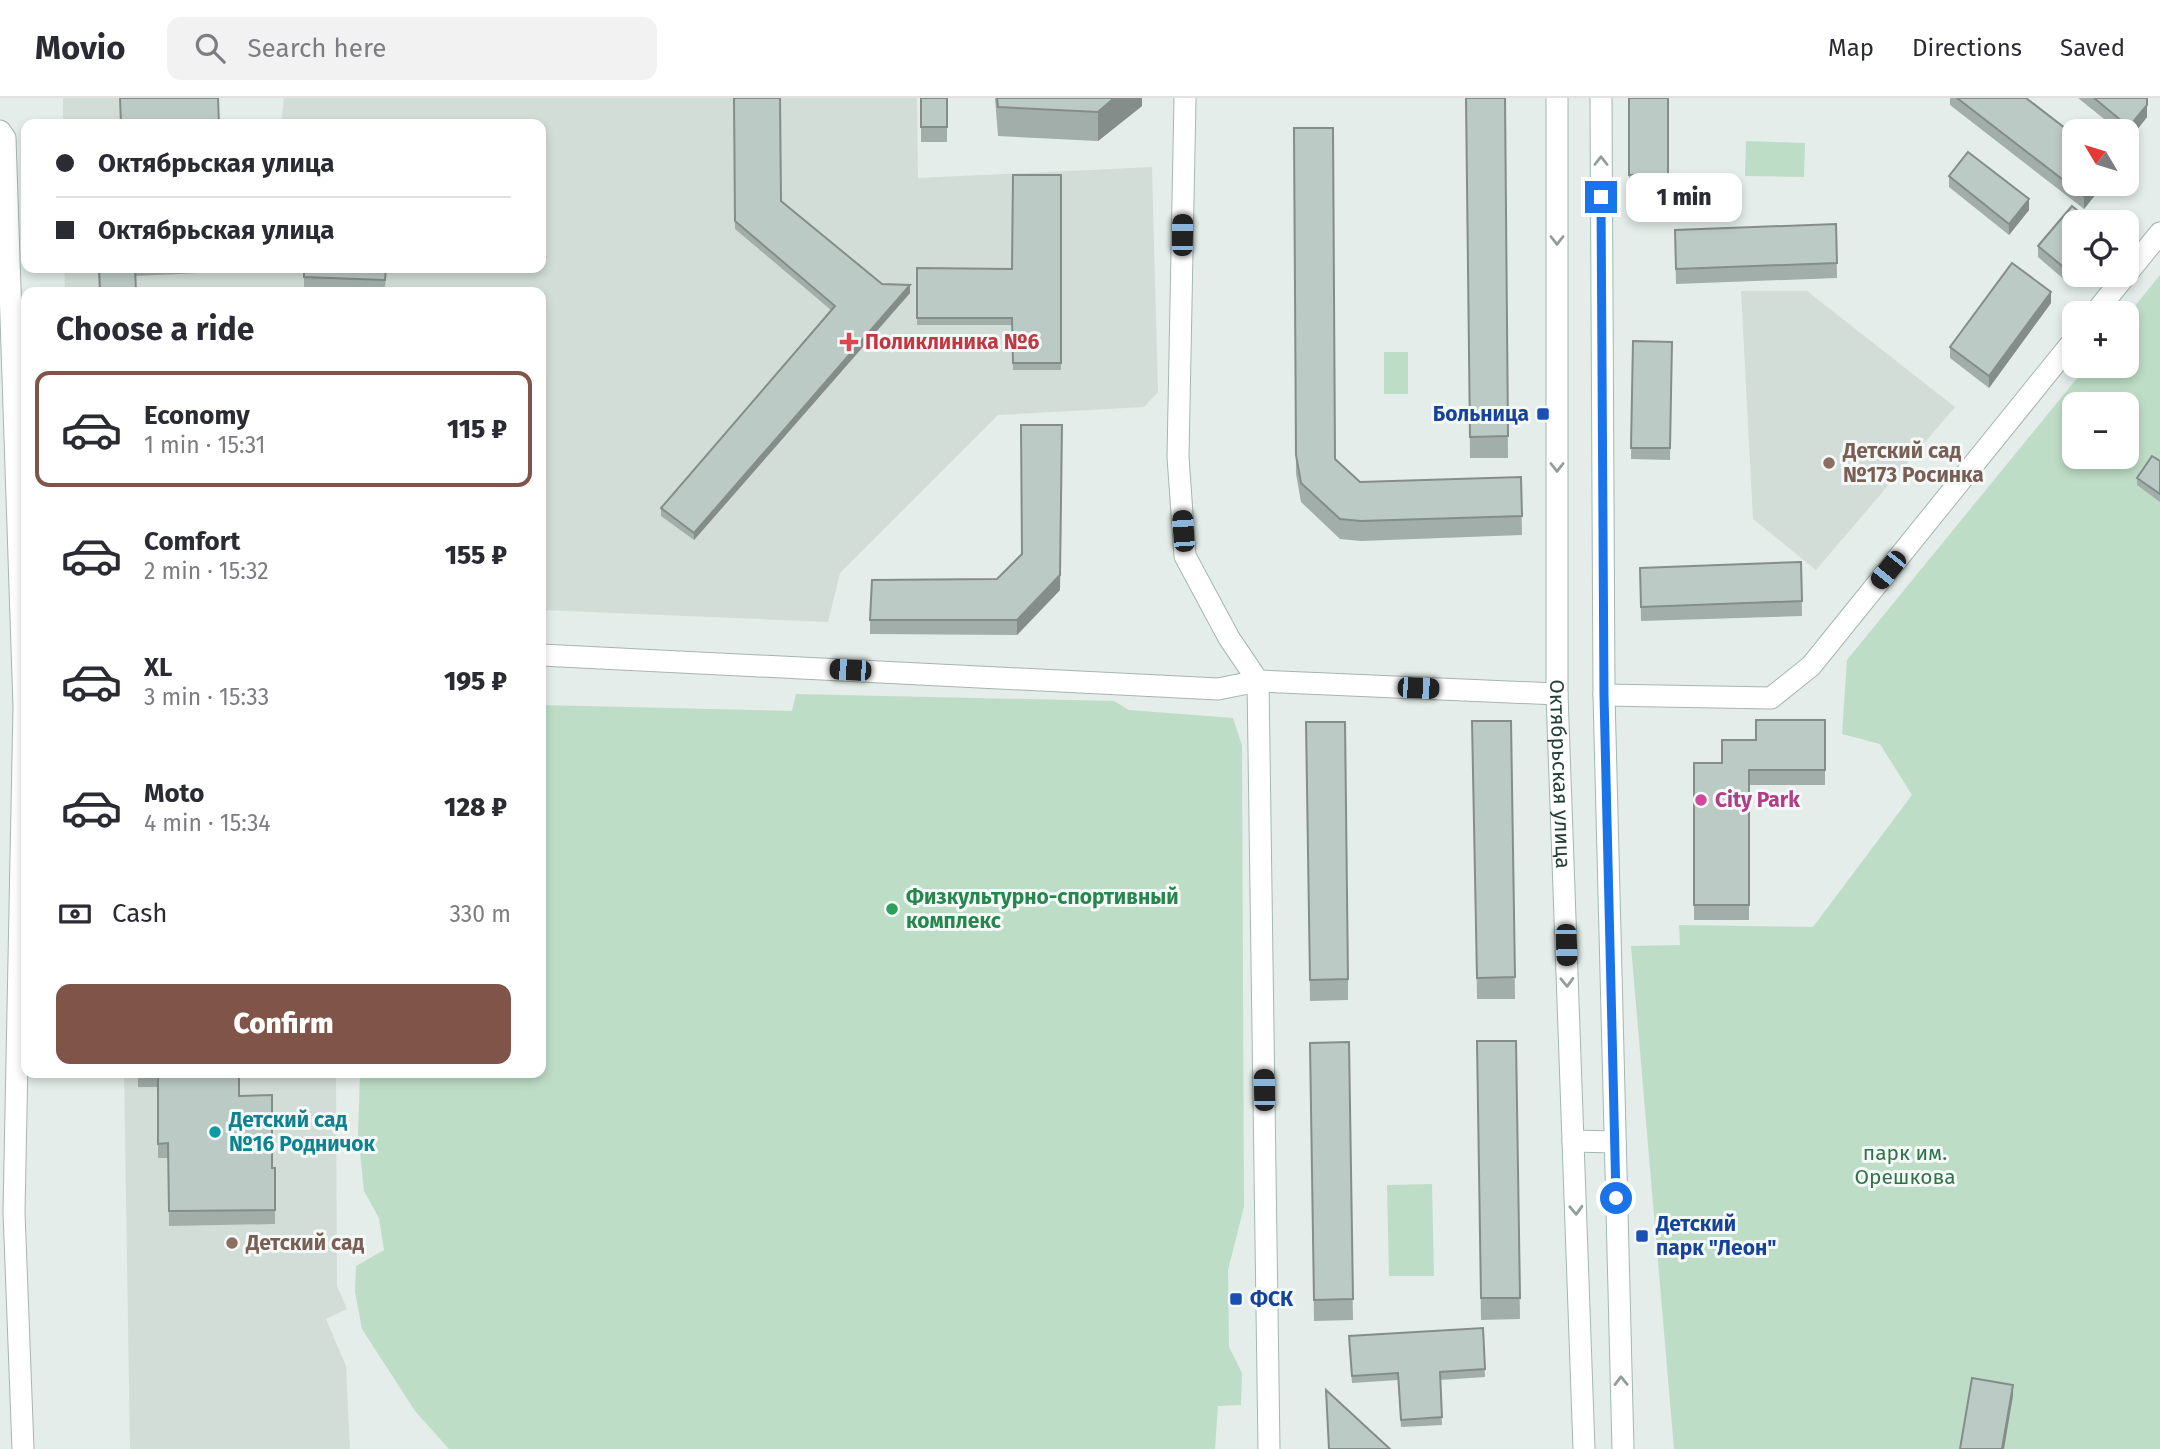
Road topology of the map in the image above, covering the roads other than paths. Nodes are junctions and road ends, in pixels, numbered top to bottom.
1 (1185, 98) edge
2 (1557, 98) edge
3 (1601, 98) edge
4 (0, 131) edge
5 (2160, 233) edge
6 (2105, 301) edge
7 (2062, 355) edge
8 (10, 653) edge
9 (546, 656) edge
10 (1258, 681) junction
11 (1557, 694) junction
12 (21, 695) edge
13 (1604, 695) junction
14 (21, 858) edge
15 (1573, 1141) junction
16 (1615, 1142) junction
17 (23, 1449) edge
18 (1269, 1449) edge
19 (1584, 1449) edge
20 (1623, 1449) edge

1 - 10 street
2 -> 11 street, Октябрьская улица
13 -> 3 street
4 - 8 street
5 - 6 street
7 - 13 street
8 - 12 street
9 - 10 street
10 - 11 street
10 - 18 street
11 -> 15 street, Октябрьская улица
13 - 16 street
14 - 17 street
15 - 16 street
15 -> 19 street, Октябрьская улица
20 -> 16 street

